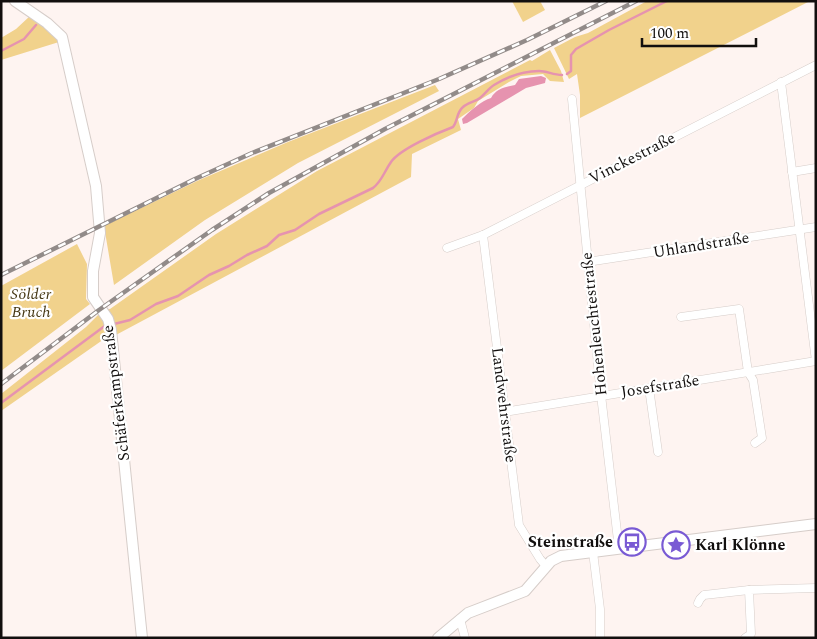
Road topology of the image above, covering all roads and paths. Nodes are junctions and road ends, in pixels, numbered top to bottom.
1 (15, 1) edge
2 (816, 65) edge
3 (781, 82) junction
4 (572, 99) dead end
5 (816, 168) edge
6 (792, 172) junction
7 (580, 185) junction
8 (816, 227) edge
9 (799, 230) junction
10 (483, 235) junction
11 (447, 248) dead end
12 (587, 262) junction
13 (681, 317) dead end
14 (816, 361) edge
15 (748, 372) junction
16 (649, 388) junction
17 (601, 396) junction
18 (504, 412) junction
19 (755, 443) dead end
20 (658, 452) dead end
21 (816, 524) edge
22 (620, 549) junction
23 (593, 552) junction
24 (546, 566) junction
25 (816, 588) edge
26 (748, 590) junction
27 (698, 603) dead end
28 (460, 619) junction
29 (142, 638) edge
30 (438, 638) edge
31 (465, 638) edge
32 (600, 638) edge
33 (744, 638) edge

1 - 29 street, Schäferkampstraße
2 - 3 street, Vinckestraße
3 - 6 street
3 - 7 street, Vinckestraße
4 - 7 street, Hohenleuchtestraße
5 - 6 street
6 - 9 street
7 - 10 street, Vinckestraße
7 - 12 street, Hohenleuchtestraße
8 - 9 street, Uhlandstraße
9 - 12 street, Uhlandstraße
9 - 14 street
10 - 11 street, Vinckestraße
10 - 18 street, Landwehrstraße
12 - 17 street, Hohenleuchtestraße
13 - 15 street
14 - 15 street, Josefstraße
15 - 16 street, Josefstraße
15 - 19 street
16 - 17 street, Josefstraße
16 - 20 street
17 - 18 street, Josefstraße
17 - 22 street, Hohenleuchtestraße
18 - 24 street, Landwehrstraße
21 - 22 street
22 - 23 street
23 - 24 street
23 - 32 street
24 - 28 street
25 - 26 street
26 - 27 street
26 - 33 street
28 - 30 street
28 - 31 street

